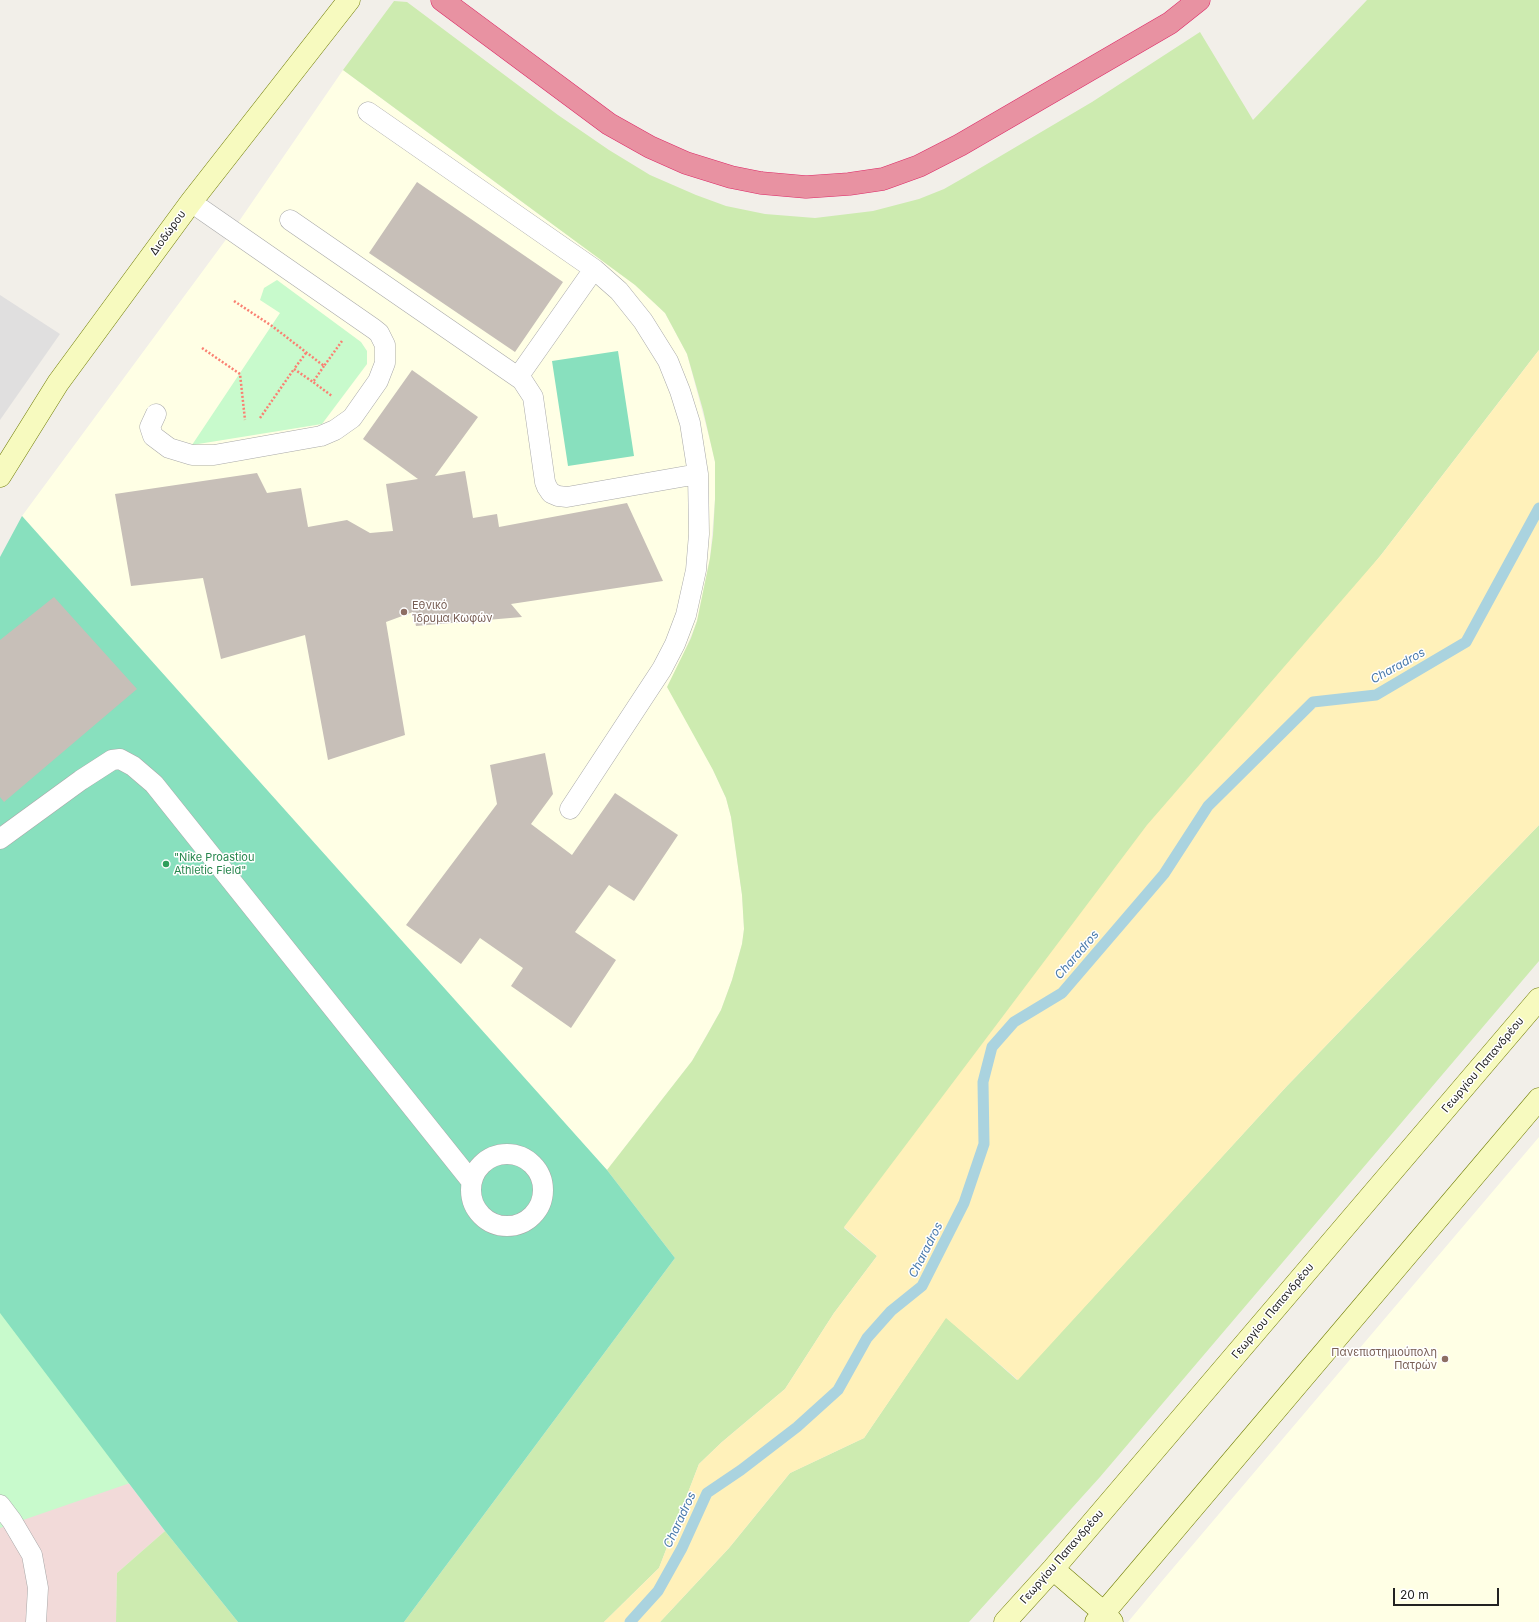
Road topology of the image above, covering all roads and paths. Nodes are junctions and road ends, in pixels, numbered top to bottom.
1 (349, 0) edge
2 (442, 0) edge
3 (468, 0) edge
4 (1199, 0) edge
5 (508, 50) junction
6 (368, 112) dead end
7 (191, 202) junction
8 (290, 220) dead end
9 (594, 269) junction
10 (234, 301) dead end
11 (359, 318) junction
12 (202, 348) dead end
13 (306, 353) junction
14 (324, 366) junction
15 (294, 369) junction
16 (518, 377) junction
17 (313, 382) junction
18 (356, 413) junction
19 (156, 414) dead end
20 (245, 421) dead end
21 (256, 424) dead end
22 (698, 474) junction
23 (0, 476) edge
24 (570, 808) dead end
25 (0, 839) edge
26 (1539, 999) edge
27 (1539, 1099) edge
28 (472, 1182) dead end
29 (0, 1505) edge
30 (1053, 1569) junction
31 (1104, 1619) edge
32 (36, 1622) edge
33 (1005, 1622) edge

1 - 7 main road, Διοδώρου
2 - 5 highway
3 - 5 highway
4 - 5 highway
6 - 9 lane
7 - 11 lane
7 - 23 main road, Διοδώρου
8 - 16 lane
9 - 16 lane
9 - 22 lane
10 - 13 path
11 - 14 path
11 - 18 lane
12 - 20 path
13 - 14 path
13 - 15 path
14 - 17 path
15 - 17 path
15 - 21 path
16 - 22 lane
17 - 18 path
18 - 19 lane
22 - 24 lane
25 - 28 lane
26 - 30 main road, Γεωργίου Παπανδρέου
27 - 31 main road
29 - 32 lane
30 - 31 main road
30 - 33 main road, Γεωργίου Παπανδρέου

